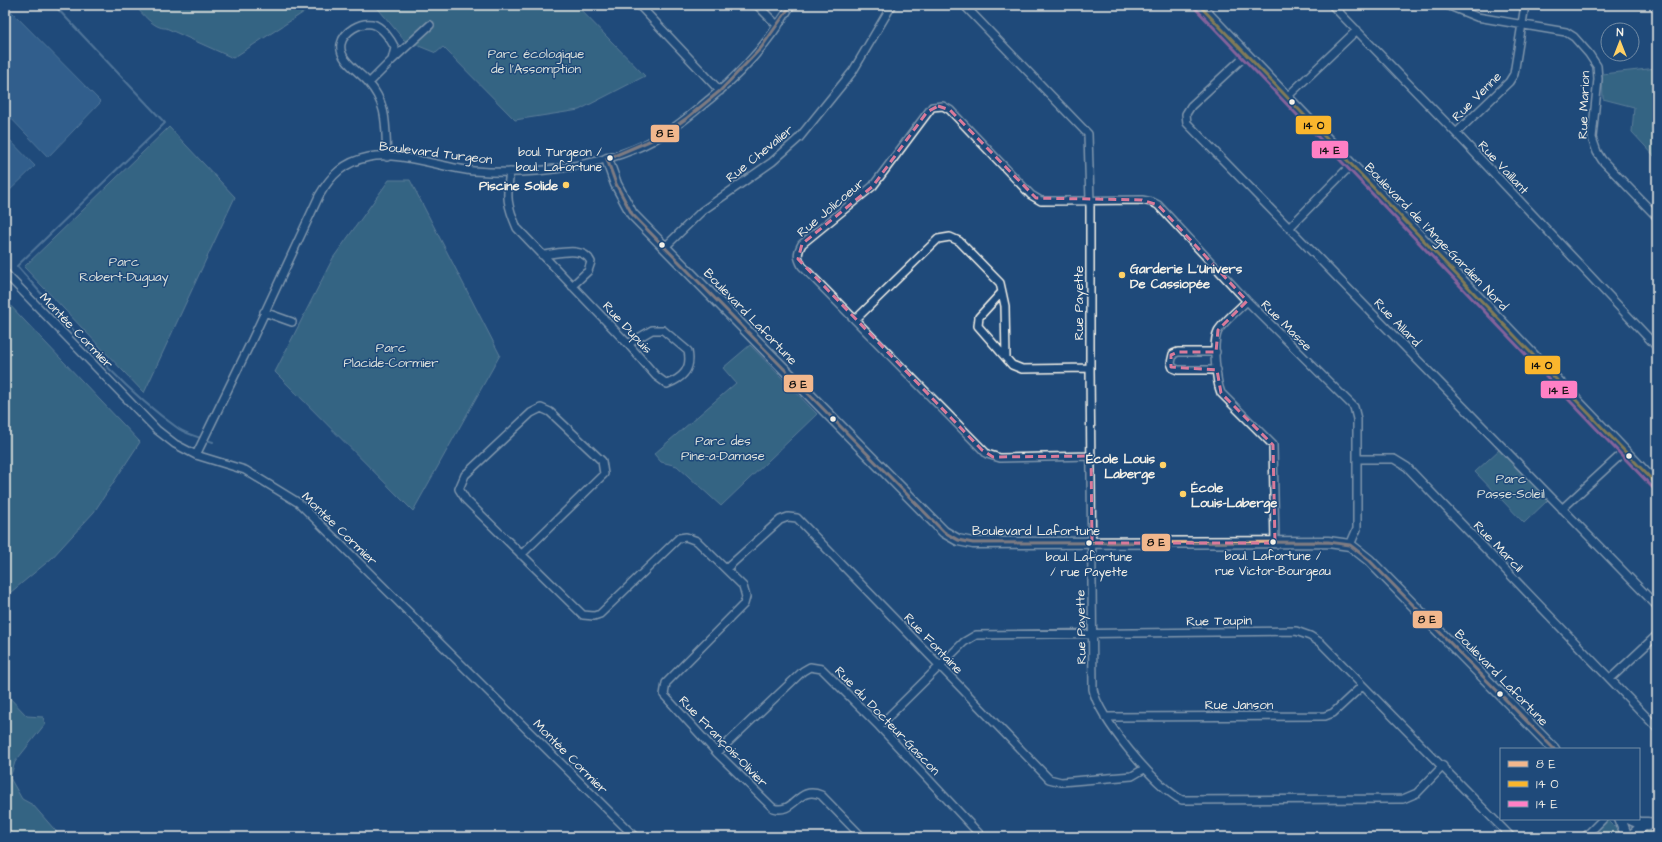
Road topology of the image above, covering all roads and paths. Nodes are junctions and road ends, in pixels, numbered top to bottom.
1 (638, 5) edge
2 (757, 5) edge
3 (791, 5) edge
4 (892, 5) edge
5 (964, 5) edge
6 (1199, 5) edge
7 (1332, 5) edge
8 (1447, 5) edge
9 (1525, 5) edge
10 (1522, 24) junction
11 (430, 25) dead end
12 (778, 26) junction
13 (1357, 30) junction
14 (1246, 55) junction
15 (392, 60) junction
16 (369, 83) junction
17 (720, 91) junction
18 (1287, 97) junction
19 (1456, 133) junction
20 (387, 157) junction
21 (606, 159) junction
22 (1351, 165) junction
23 (510, 172) junction
24 (1090, 200) junction
25 (1657, 217) edge
26 (1290, 227) junction
27 (665, 247) junction
28 (542, 255) junction
29 (5, 273) edge
30 (572, 286) junction
31 (1002, 292) junction
32 (1246, 301) junction
33 (264, 312) junction
34 (855, 320) junction
35 (292, 322) dead end
36 (628, 344) junction
37 (1657, 347) edge
38 (1216, 352) junction
39 (1006, 358) junction
40 (1090, 368) junction
41 (1216, 370) junction
42 (1625, 451) junction
43 (196, 455) junction
44 (1091, 456) junction
45 (1358, 459) junction
46 (1657, 484) edge
47 (1562, 509) junction
48 (1275, 543) junction
49 (1092, 544) junction
50 (1350, 545) junction
51 (521, 555) junction
52 (726, 569) junction
53 (1657, 606) edge
54 (1093, 634) junction
55 (1657, 635) edge
56 (940, 666) junction
57 (1610, 679) junction
58 (1362, 686) junction
59 (1105, 716) junction
60 (879, 726) junction
61 (1657, 728) edge
62 (1554, 748) edge
63 (717, 753) junction
64 (1443, 766) junction
65 (1144, 769) junction
66 (1602, 820) edge
67 (1620, 820) edge
68 (1632, 820) edge
69 (1654, 822) edge
70 (977, 836) edge
71 (635, 837) edge
72 (862, 837) edge
73 (1511, 837) edge
74 (1585, 837) edge
75 (1627, 837) edge
76 (1630, 837) edge

1 - 17 street
2 - 12 street
3 - 12 street, Boulevard Turgeon
4 - 27 street, Rue Chevalier
5 - 24 street, Rue Payette
6 - 14 street, Boulevard de l'Ange-Gardien Nord
7 - 13 street, Rue Vaillant
8 - 10 street, Rue Marion
9 - 10 street, Rue Venne
10 - 19 street, Rue Venne
10 - 25 street, Rue Marion
11 - 15 street
12 - 17 street, Boulevard Turgeon
13 - 18 street
13 - 19 street, Rue Vaillant
14 - 18 street, Boulevard de l'Ange-Gardien Nord
14 - 26 street, Rue Allard
15 - 16 street
15 - 16 street
16 - 20 street
17 - 21 street, Boulevard Turgeon
18 - 22 street, Boulevard de l'Ange-Gardien Nord
19 - 37 street, Rue Vaillant
20 - 23 street, Boulevard Turgeon
20 - 33 street, Boulevard Turgeon
21 - 23 street, Boulevard Turgeon
21 - 27 street, Boulevard Lafortune
22 - 26 street
22 - 42 street, Boulevard de l'Ange-Gardien Nord
23 - 28 street, Rue Dupuis
24 - 32 street, Rue Masse
24 - 34 street, Rue Jolicoeur
24 - 40 street, Rue Payette
26 - 47 street, Rue Allard
27 - 49 street, Boulevard Lafortune
28 - 30 street, Rue Dupuis
28 - 30 street
29 - 43 street, Montée Cormier
30 - 36 street, Rue Dupuis
31 - 34 street
31 - 39 street
31 - 39 street
32 - 38 street
32 - 45 street, Rue Masse
33 - 35 street
33 - 43 street, Boulevard Turgeon
34 - 44 street, Rue Jolicoeur
36 - 36 street, Rue Dupuis
38 - 41 street
38 - 41 street
39 - 40 street
40 - 44 street, Rue Payette
41 - 48 street
42 - 46 street, Boulevard de l'Ange-Gardien Nord
42 - 47 street
43 - 71 street, Montée Cormier
44 - 49 street, Rue Payette
45 - 50 street, Rue Masse
45 - 57 street, Rue Marcil
47 - 53 street, Rue Allard
48 - 49 street, Boulevard Lafortune
48 - 50 street, Boulevard Lafortune
49 - 54 street, Rue Payette
50 - 62 street, Boulevard Lafortune
51 - 51 street, Rue François-Olivier
51 - 52 street, Rue François-Olivier
52 - 56 street, Rue Fontaine
52 - 63 street, Rue François-Olivier
54 - 56 street, Rue Toupin
54 - 58 street, Rue Toupin
54 - 59 street, Rue Payette
55 - 57 street
56 - 60 street, Rue Toupin
56 - 65 street, Rue Fontaine
57 - 61 street, Rue Marcil
58 - 59 street, Rue Janson
58 - 64 street, Rue Toupin
59 - 65 street, Rue Payette
60 - 63 street, Rue du Docteur-Gascon
60 - 70 street, Rue du Docteur-Gascon
63 - 72 street, Rue François-Olivier
64 - 65 street, Rue Payette
64 - 73 street, Rue Toupin
66 - 74 street
67 - 75 street
68 - 69 street
69 - 76 street

